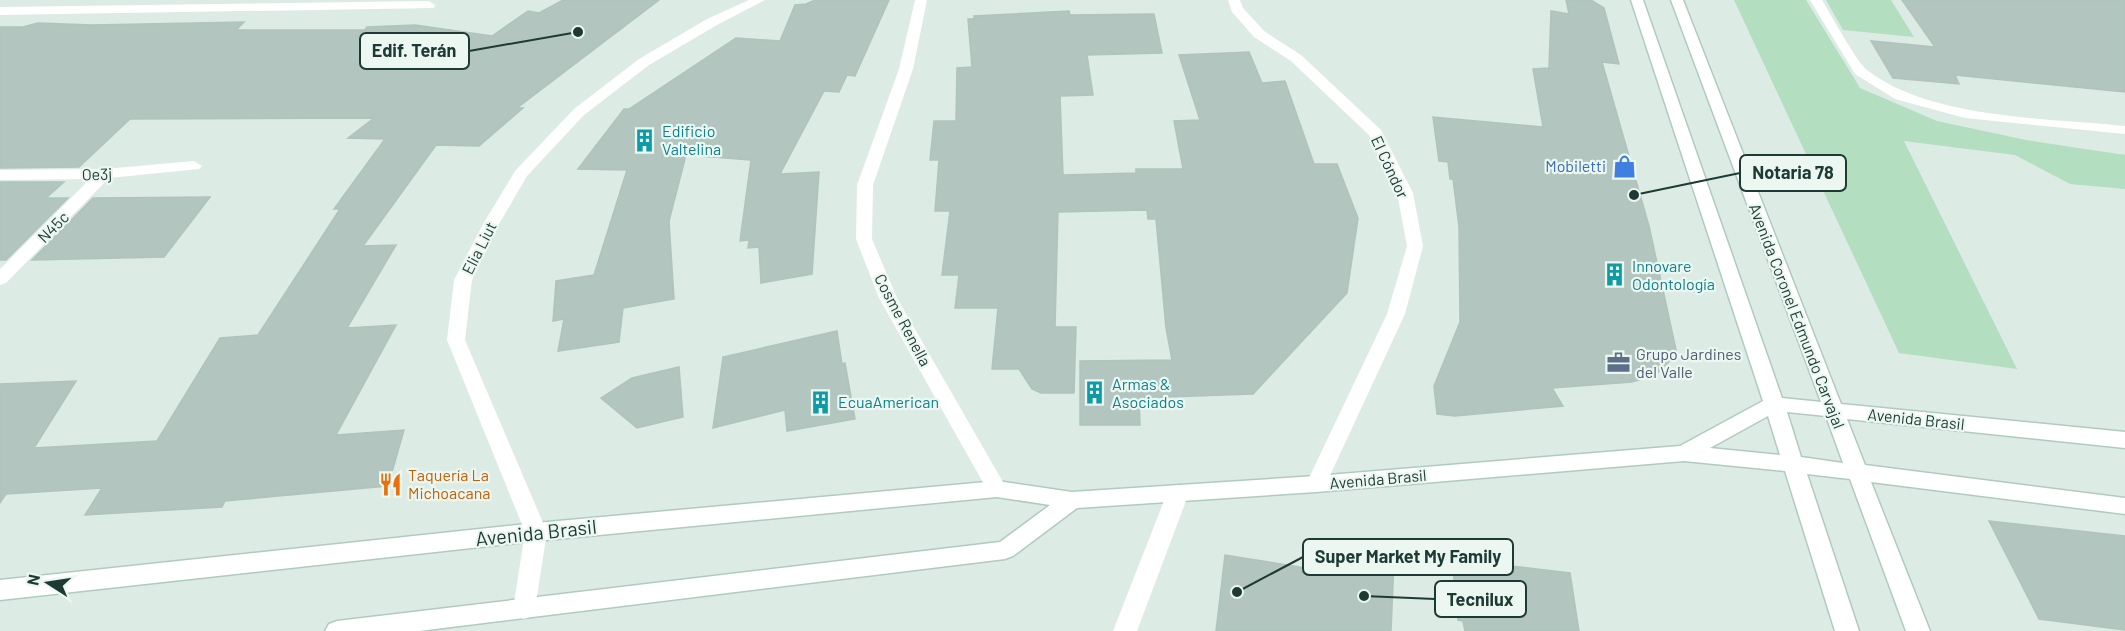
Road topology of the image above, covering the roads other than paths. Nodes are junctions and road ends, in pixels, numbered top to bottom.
1 (759, 0) edge
2 (921, 0) edge
3 (1234, 0) edge
4 (1636, 0) edge
5 (1677, 0) edge
6 (1816, 0) edge
7 (429, 5) dead end
8 (0, 11) edge
9 (2125, 130) edge
10 (194, 166) dead end
11 (104, 174) junction
12 (0, 175) edge
13 (0, 279) edge
14 (1774, 404) junction
15 (1833, 410) junction
16 (2125, 440) edge
17 (1684, 453) junction
18 (1792, 464) junction
19 (1856, 473) junction
20 (1316, 484) junction
21 (997, 489) junction
22 (1178, 493) junction
23 (1072, 500) junction
24 (2125, 506) edge
25 (536, 532) junction
26 (0, 590) edge
27 (524, 609) junction
28 (336, 631) edge
29 (1125, 631) edge
30 (1847, 631) edge
31 (1918, 631) edge

1 - 25 street, Elia Liut
2 - 21 street, Cosme Renella
3 - 20 street, El Cóndor
4 - 14 street
5 - 15 street, Avenida Coronel Edmundo Carvajal
6 - 9 street
7 - 8 street
10 - 11 street, Oe3j
11 - 12 street, Oe3j
11 - 13 street, N45c
14 - 15 street, Avenida Brasil
14 - 17 street, Avenida Brasil
14 - 18 street
15 - 16 street, Avenida Brasil
15 - 19 street, Avenida Coronel Edmundo Carvajal
17 - 18 street, Avenida Brasil
17 - 20 street, Avenida Brasil
18 - 19 street, Avenida Brasil
18 - 30 street
19 - 24 street, Avenida Brasil
19 - 31 street, Avenida Coronel Edmundo Carvajal
20 - 22 street, Avenida Brasil
21 - 23 street, Avenida Brasil
21 - 25 street, Avenida Brasil
22 - 23 street, Avenida Brasil
22 - 29 street
23 - 27 street
25 - 26 street, Avenida Brasil
25 - 27 street
27 - 28 street

